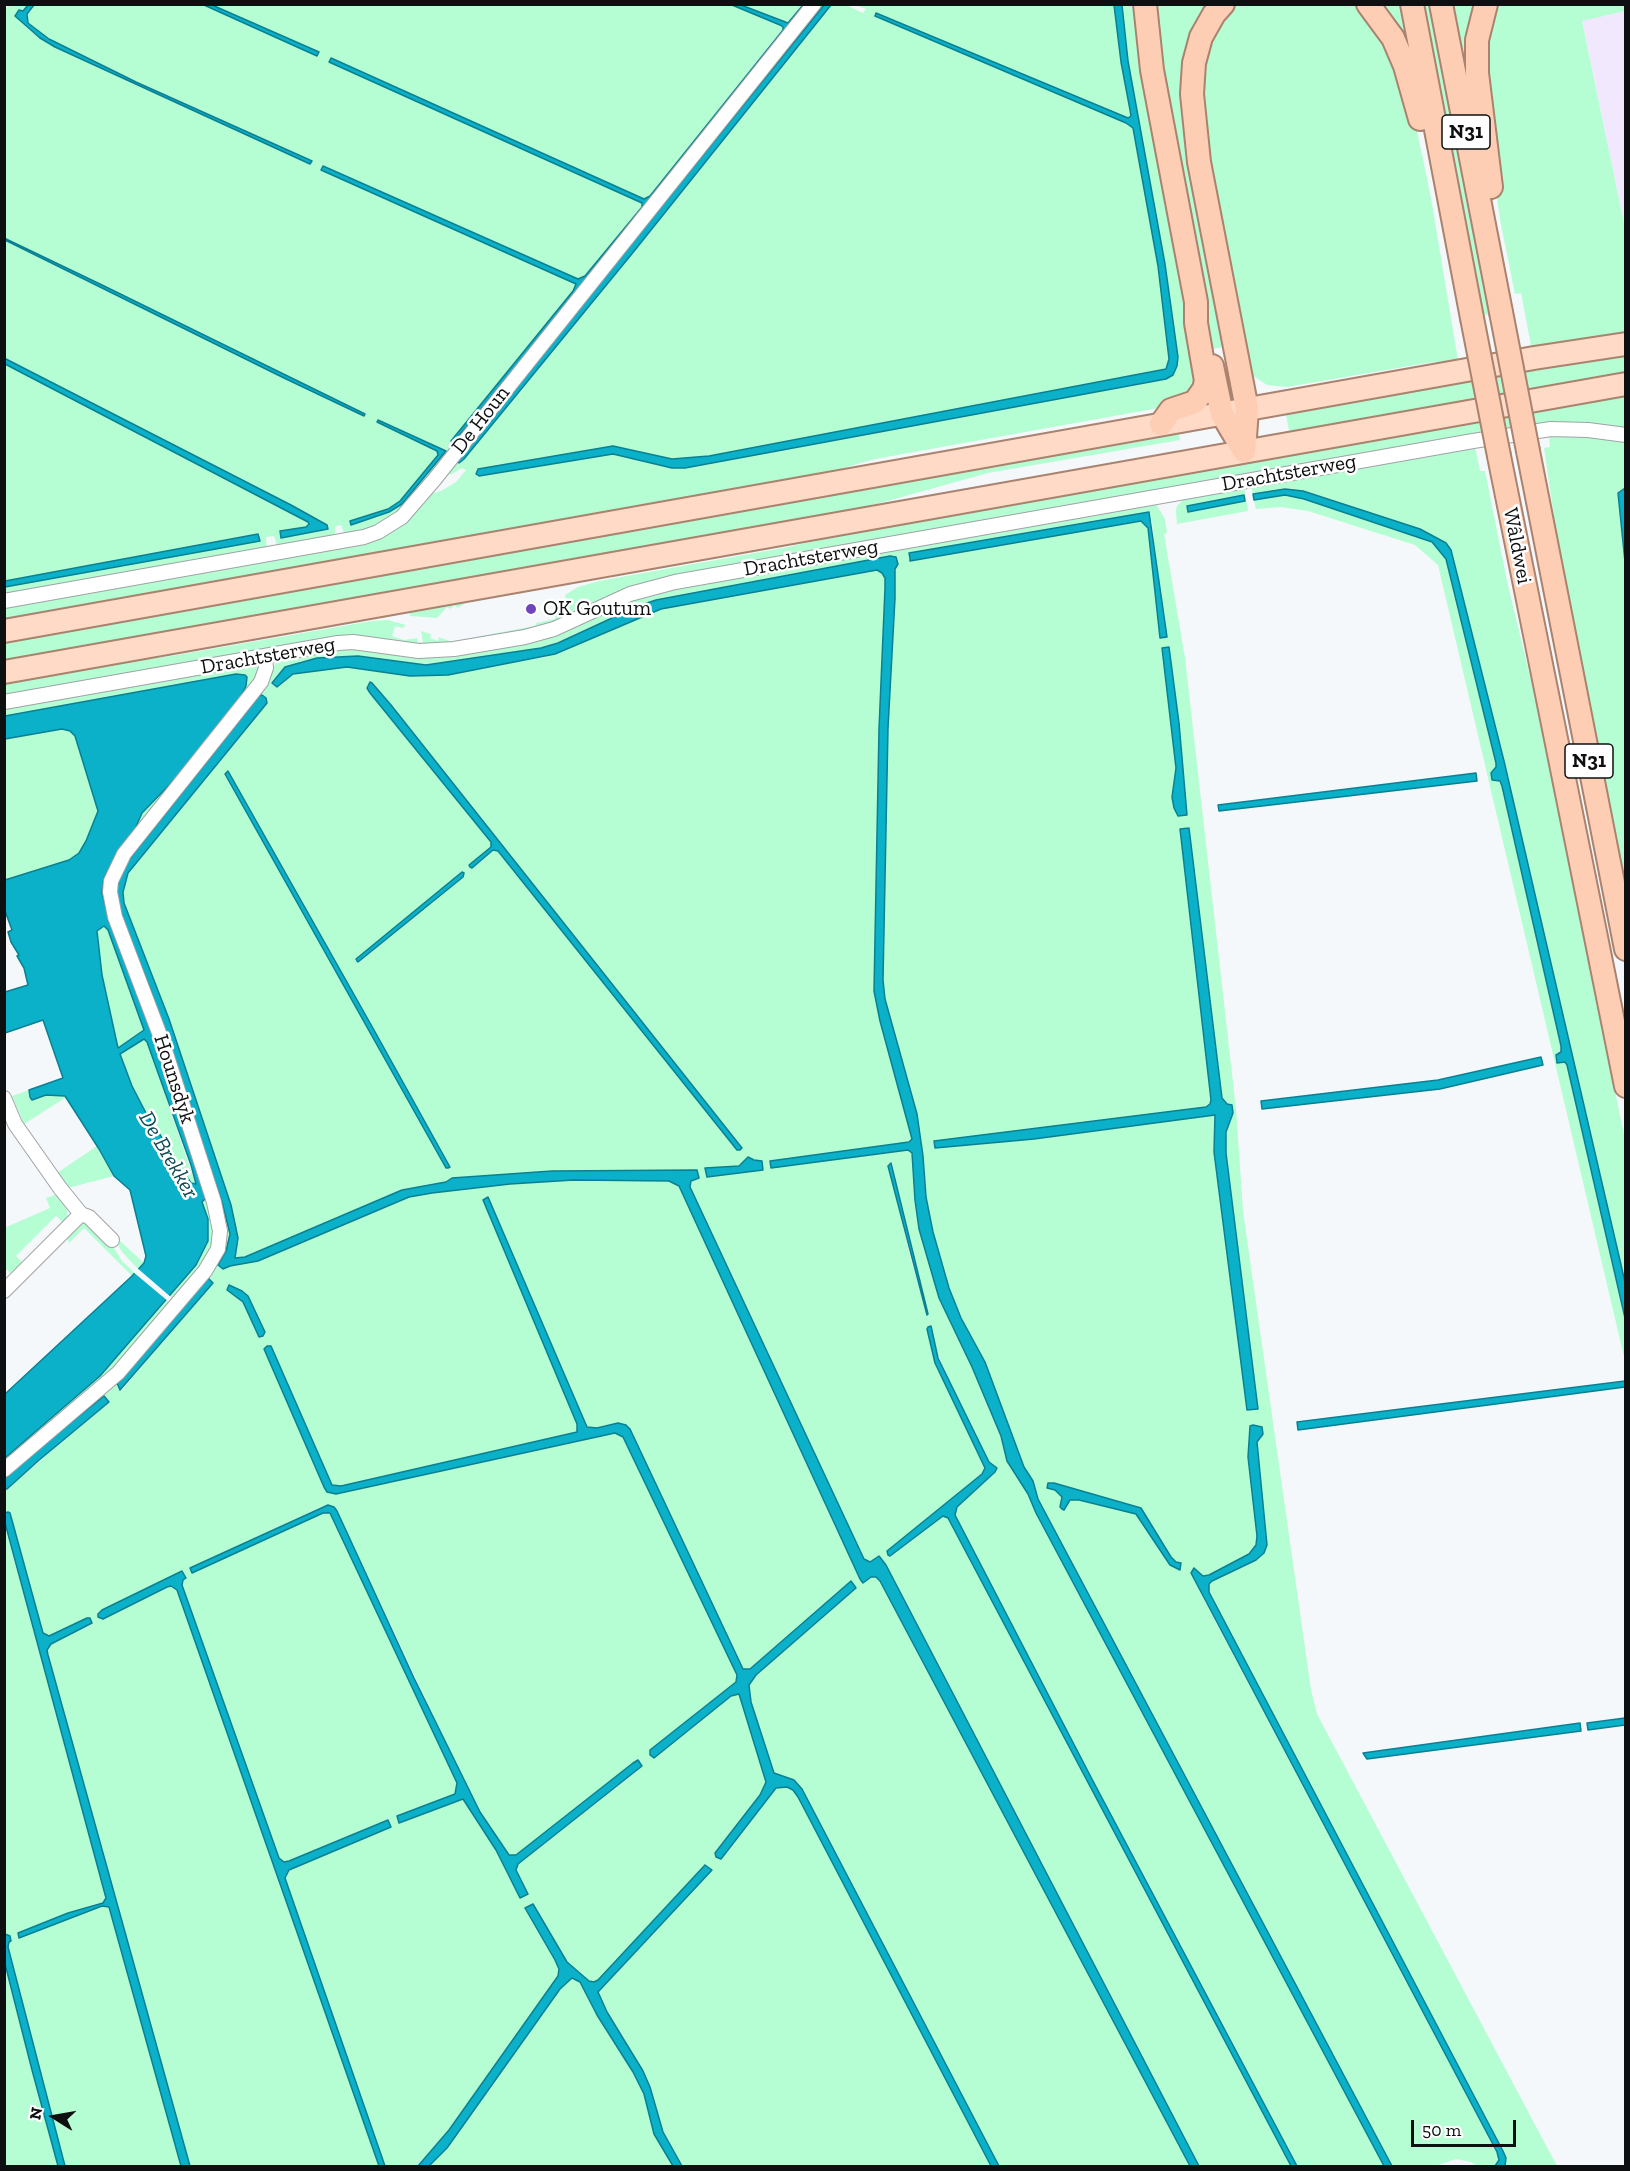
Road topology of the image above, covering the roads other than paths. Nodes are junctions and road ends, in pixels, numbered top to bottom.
1 (814, 4) edge
2 (1145, 4) edge
3 (1222, 4) edge
4 (1368, 4) edge
5 (1412, 4) edge
6 (1442, 4) edge
7 (1486, 4) edge
8 (1450, 203) junction
9 (1196, 302) junction
10 (1501, 312) junction
11 (1626, 344) edge
12 (1626, 384) edge
13 (1248, 409) junction
14 (1222, 414) junction
15 (1161, 424) junction
16 (1626, 435) edge
17 (1244, 451) junction
18 (4, 601) edge
19 (4, 631) edge
20 (265, 656) junction
21 (4, 672) edge
22 (4, 702) edge
23 (1626, 949) edge
24 (1626, 1086) edge
25 (5, 1101) edge
26 (10, 1126) edge
27 (81, 1214) junction
28 (112, 1240) dead end
29 (4, 1291) edge
30 (4, 1470) edge

1 - 18 street, De Houn
2 - 9 highway
3 - 13 highway
4 - 8 highway, N31
5 - 8 highway, Wâldwei / N31
6 - 10 highway, Wâldwei / N31
7 - 10 highway, N31
8 - 24 highway, Wâldwei / N31, bridge
9 - 14 highway
9 - 15 highway
10 - 23 highway, Wâldwei / N31, bridge
11 - 13 main road
12 - 17 main road, Drachtsterweg
13 - 14 main road
13 - 17 highway
14 - 15 main road
14 - 17 highway
15 - 19 main road
16 - 20 street, Drachtsterweg
17 - 21 main road, Drachtsterweg
20 - 22 street, Drachtsterweg
20 - 30 street, Hounsdyk
25 - 26 street
26 - 27 street
27 - 28 street
27 - 29 street

